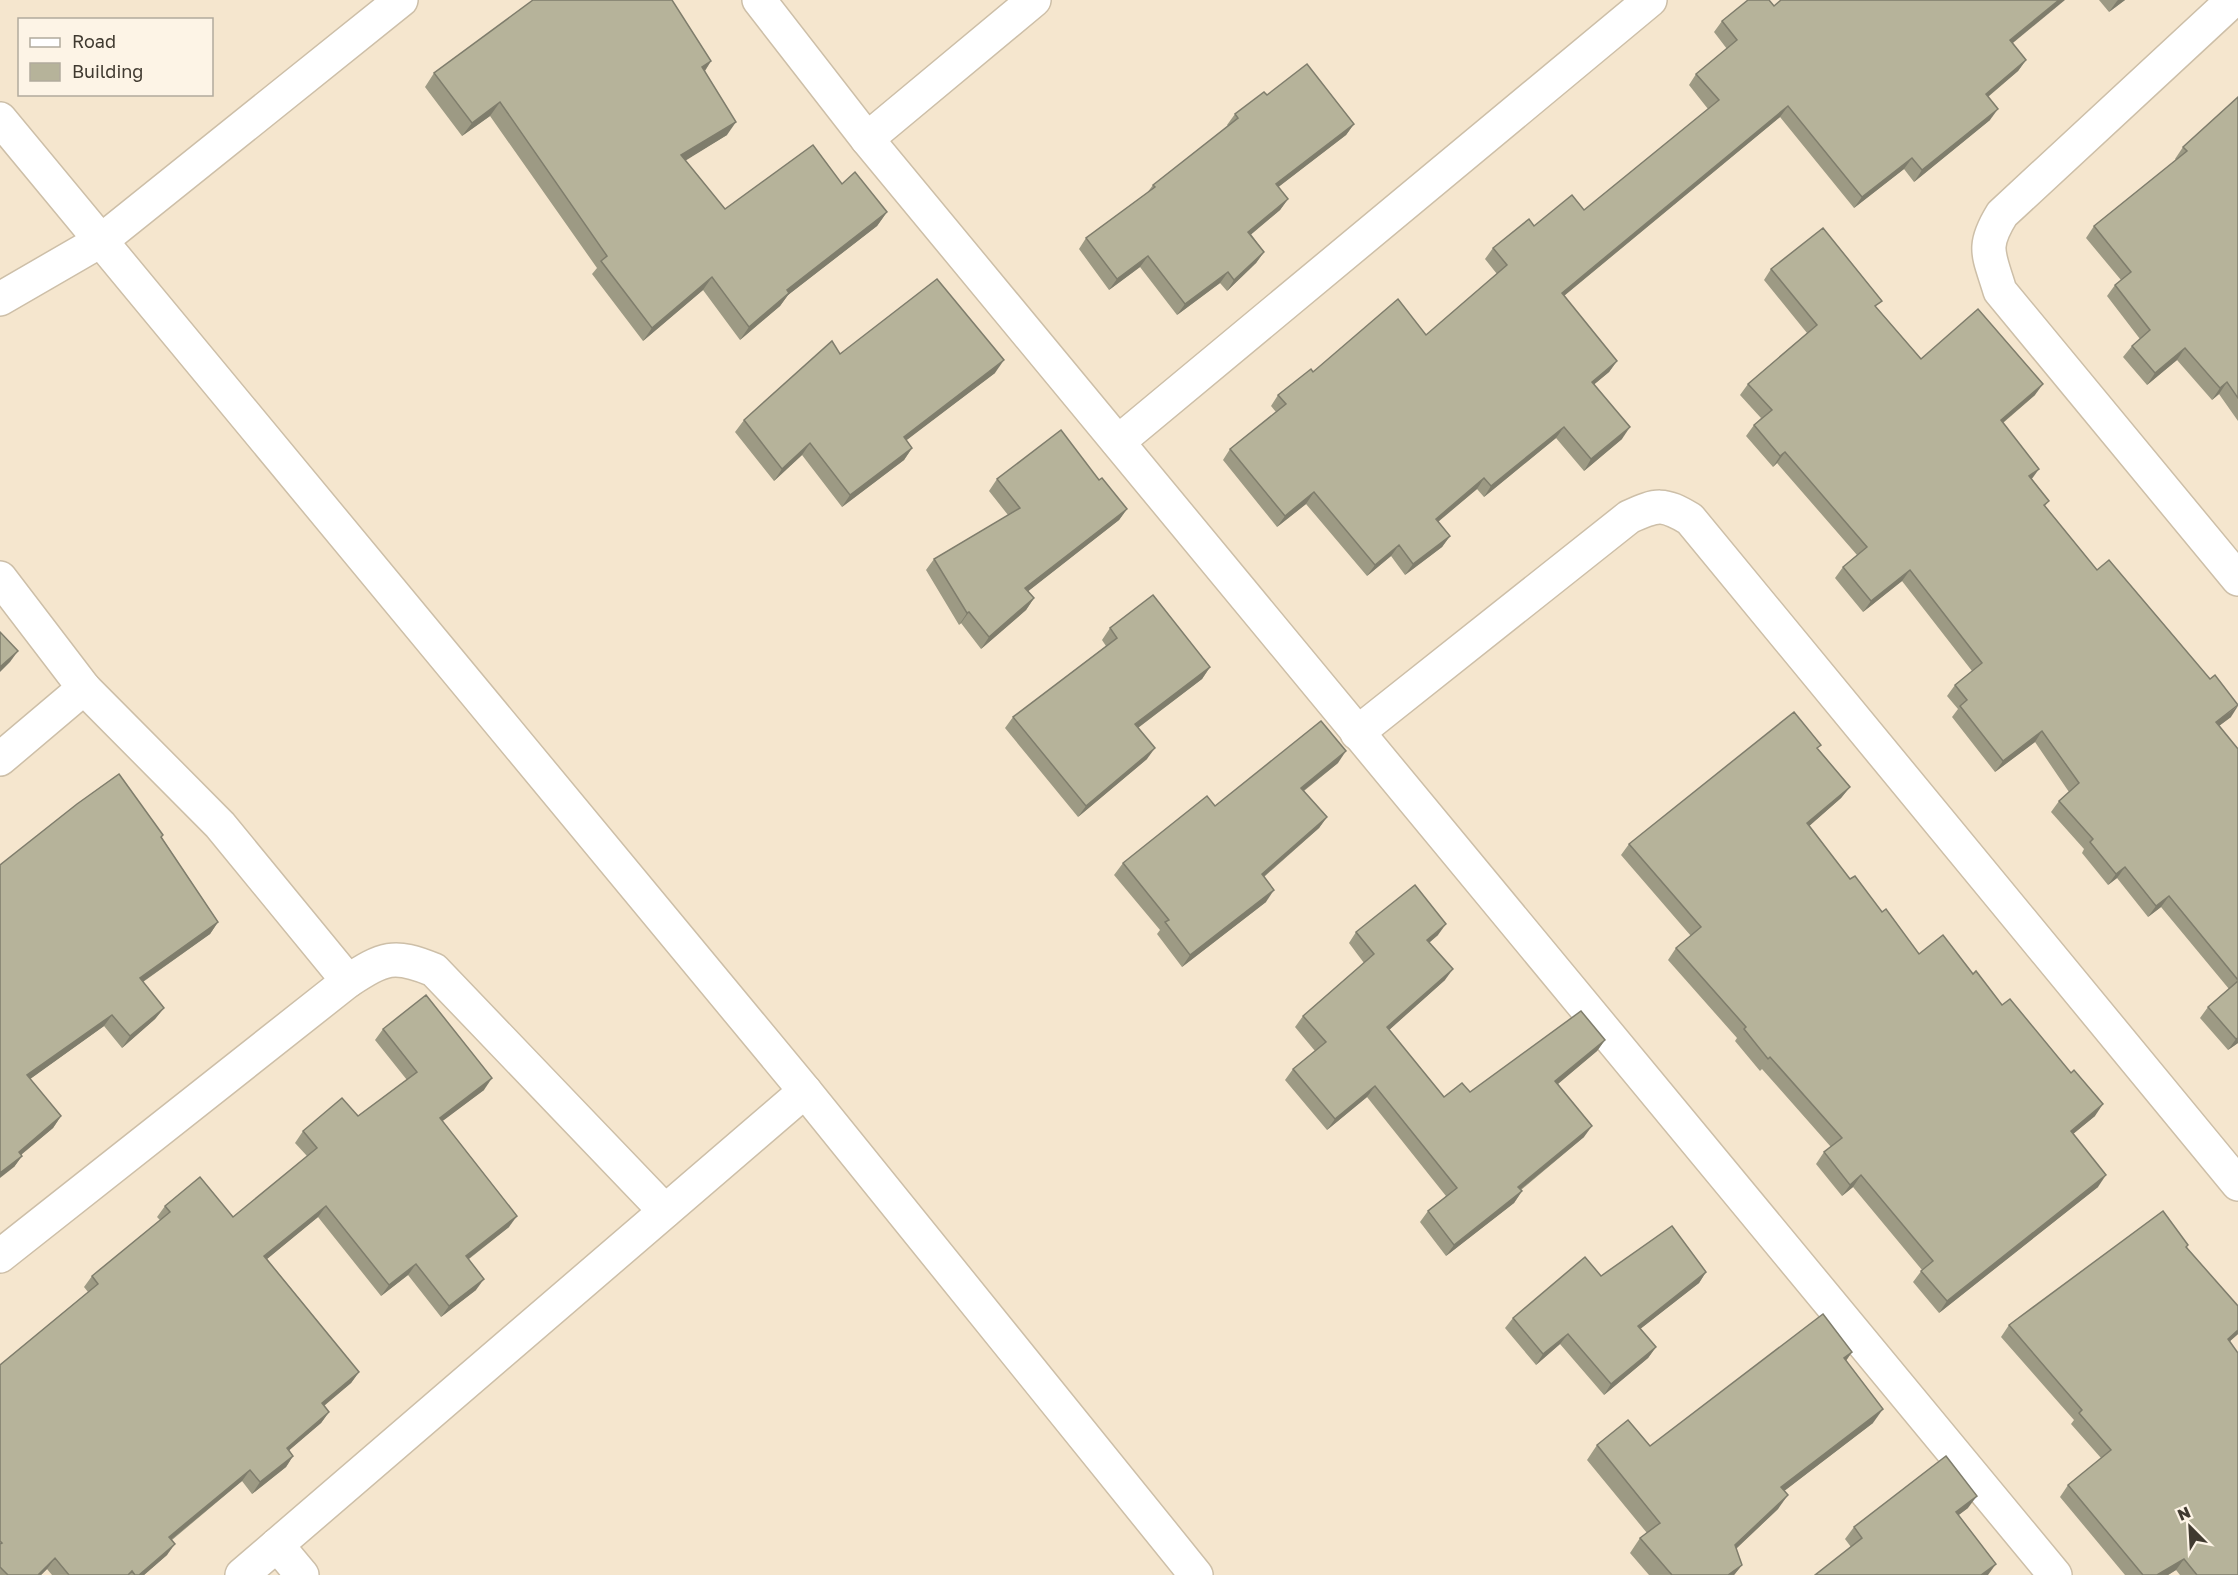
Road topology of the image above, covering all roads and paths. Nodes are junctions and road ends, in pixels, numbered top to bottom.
1 (401, 0) edge
2 (759, 0) edge
3 (1034, 0) edge
4 (1650, 0) edge
5 (2233, 0) edge
6 (0, 119) edge
7 (867, 139) junction
8 (102, 240) junction
9 (0, 299) edge
10 (1118, 442) junction
11 (0, 578) edge
12 (2238, 579) edge
13 (84, 688) junction
14 (1357, 733) junction
15 (0, 759) edge
16 (348, 981) junction
17 (805, 1091) junction
18 (2238, 1184) edge
19 (665, 1211) junction
20 (0, 1256) edge
21 (277, 1545) junction
22 (242, 1575) edge
23 (302, 1575) edge
24 (1196, 1575) edge
25 (2055, 1575) edge

1 - 8 street
2 - 7 street
3 - 7 street
4 - 10 street
5 - 12 street
6 - 8 street
7 - 10 street
8 - 9 street
8 - 17 street
10 - 14 street
11 - 13 street
13 - 15 street
13 - 16 street
14 - 18 street
14 - 25 street
16 - 19 street
16 - 20 street
17 - 19 street
17 - 24 street
19 - 21 street
21 - 22 street
21 - 23 street

